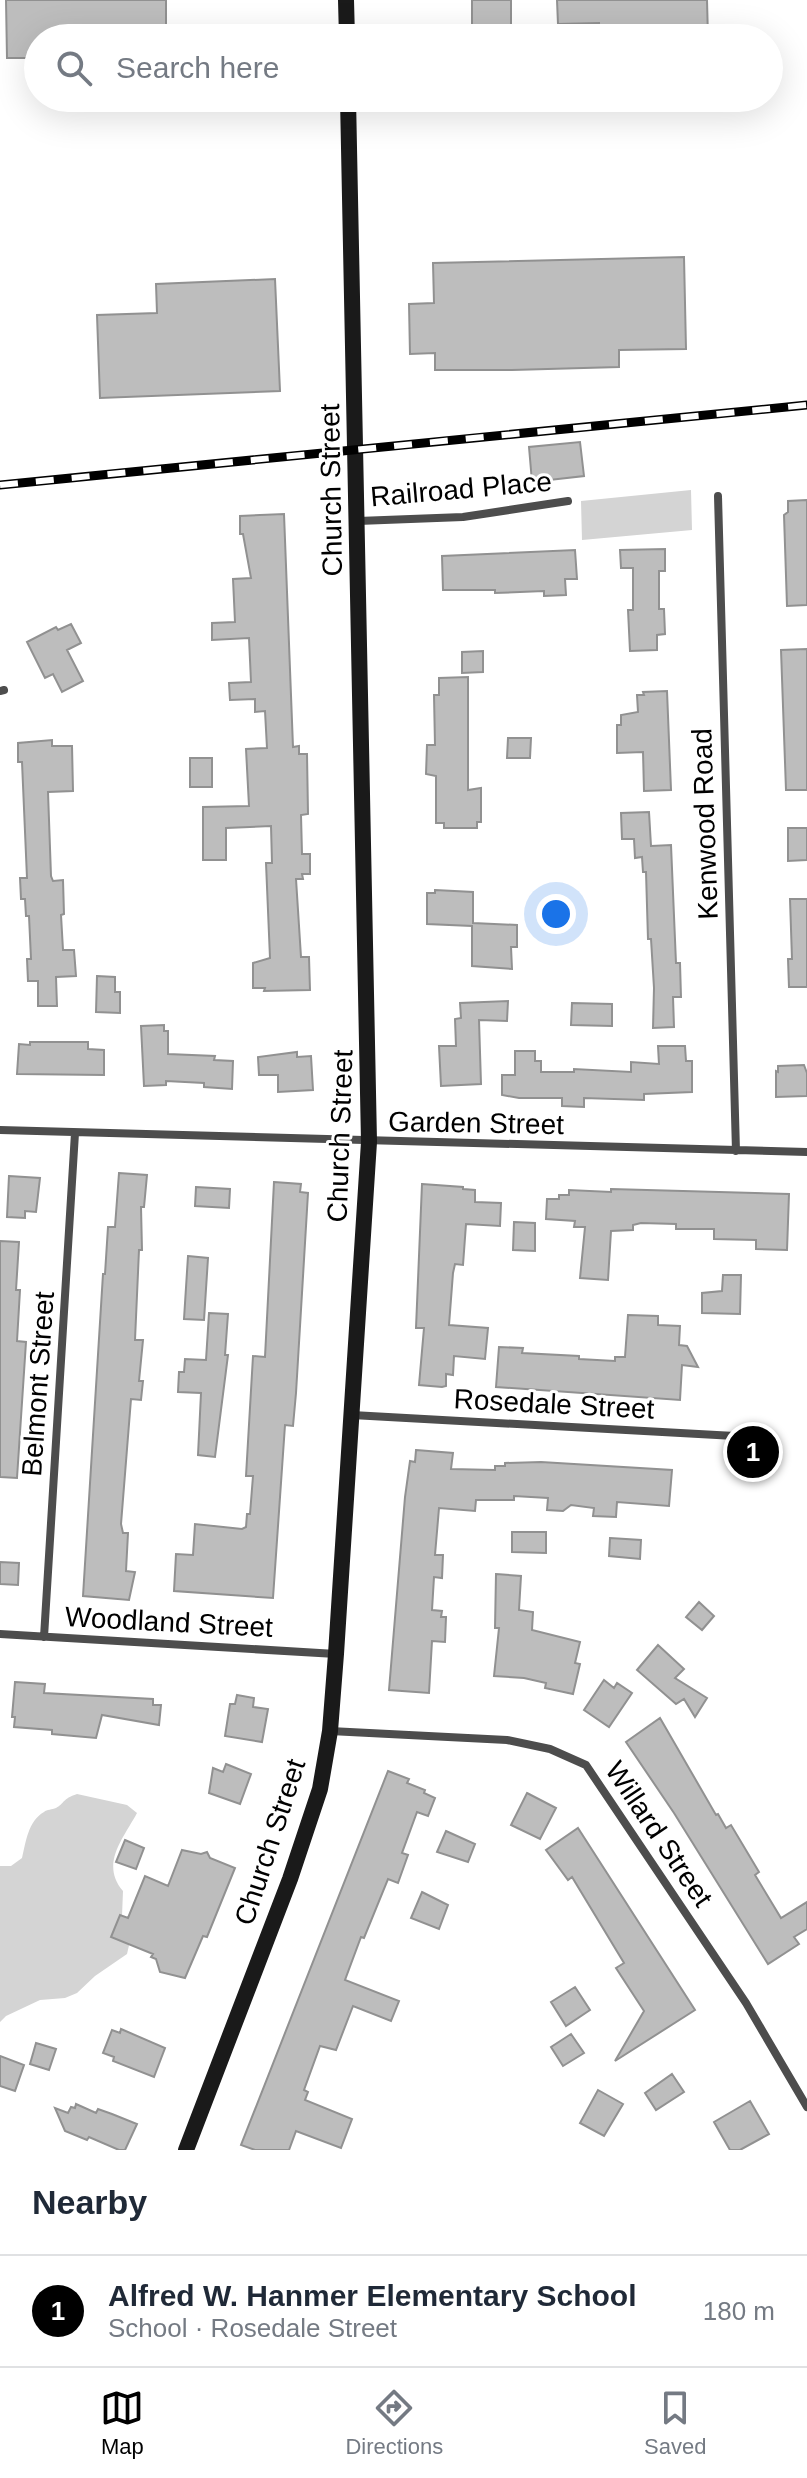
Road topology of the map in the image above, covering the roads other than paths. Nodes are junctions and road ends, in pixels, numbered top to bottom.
1 (346, 0) edge
2 (347, 24) edge
3 (348, 112) edge
4 (718, 496) dead end
5 (568, 501) dead end
6 (358, 521) junction
7 (0, 1130) edge
8 (75, 1133) junction
9 (369, 1142) junction
10 (736, 1151) junction
11 (807, 1152) edge
12 (352, 1415) junction
13 (753, 1437) dead end
14 (0, 1634) edge
15 (44, 1637) junction
16 (336, 1654) junction
17 (330, 1731) junction
18 (807, 2107) edge
19 (186, 2150) edge

1 - 2 street
3 - 6 street, Church Street
4 - 10 street, Kenwood Road
5 - 6 street, Railroad Place
6 - 9 street, Church Street
7 - 8 street, Garden Street
8 - 9 street, Garden Street
8 - 15 street, Belmont Street
9 - 10 street, Garden Street
9 - 12 street, Church Street
10 - 11 street, Garden Street
12 - 13 street, Rosedale Street
12 - 16 street, Church Street
14 - 15 street, Woodland Street
15 - 16 street, Woodland Street
16 - 17 street, Church Street
17 - 18 street, Willard Street
17 - 19 street, Church Street

